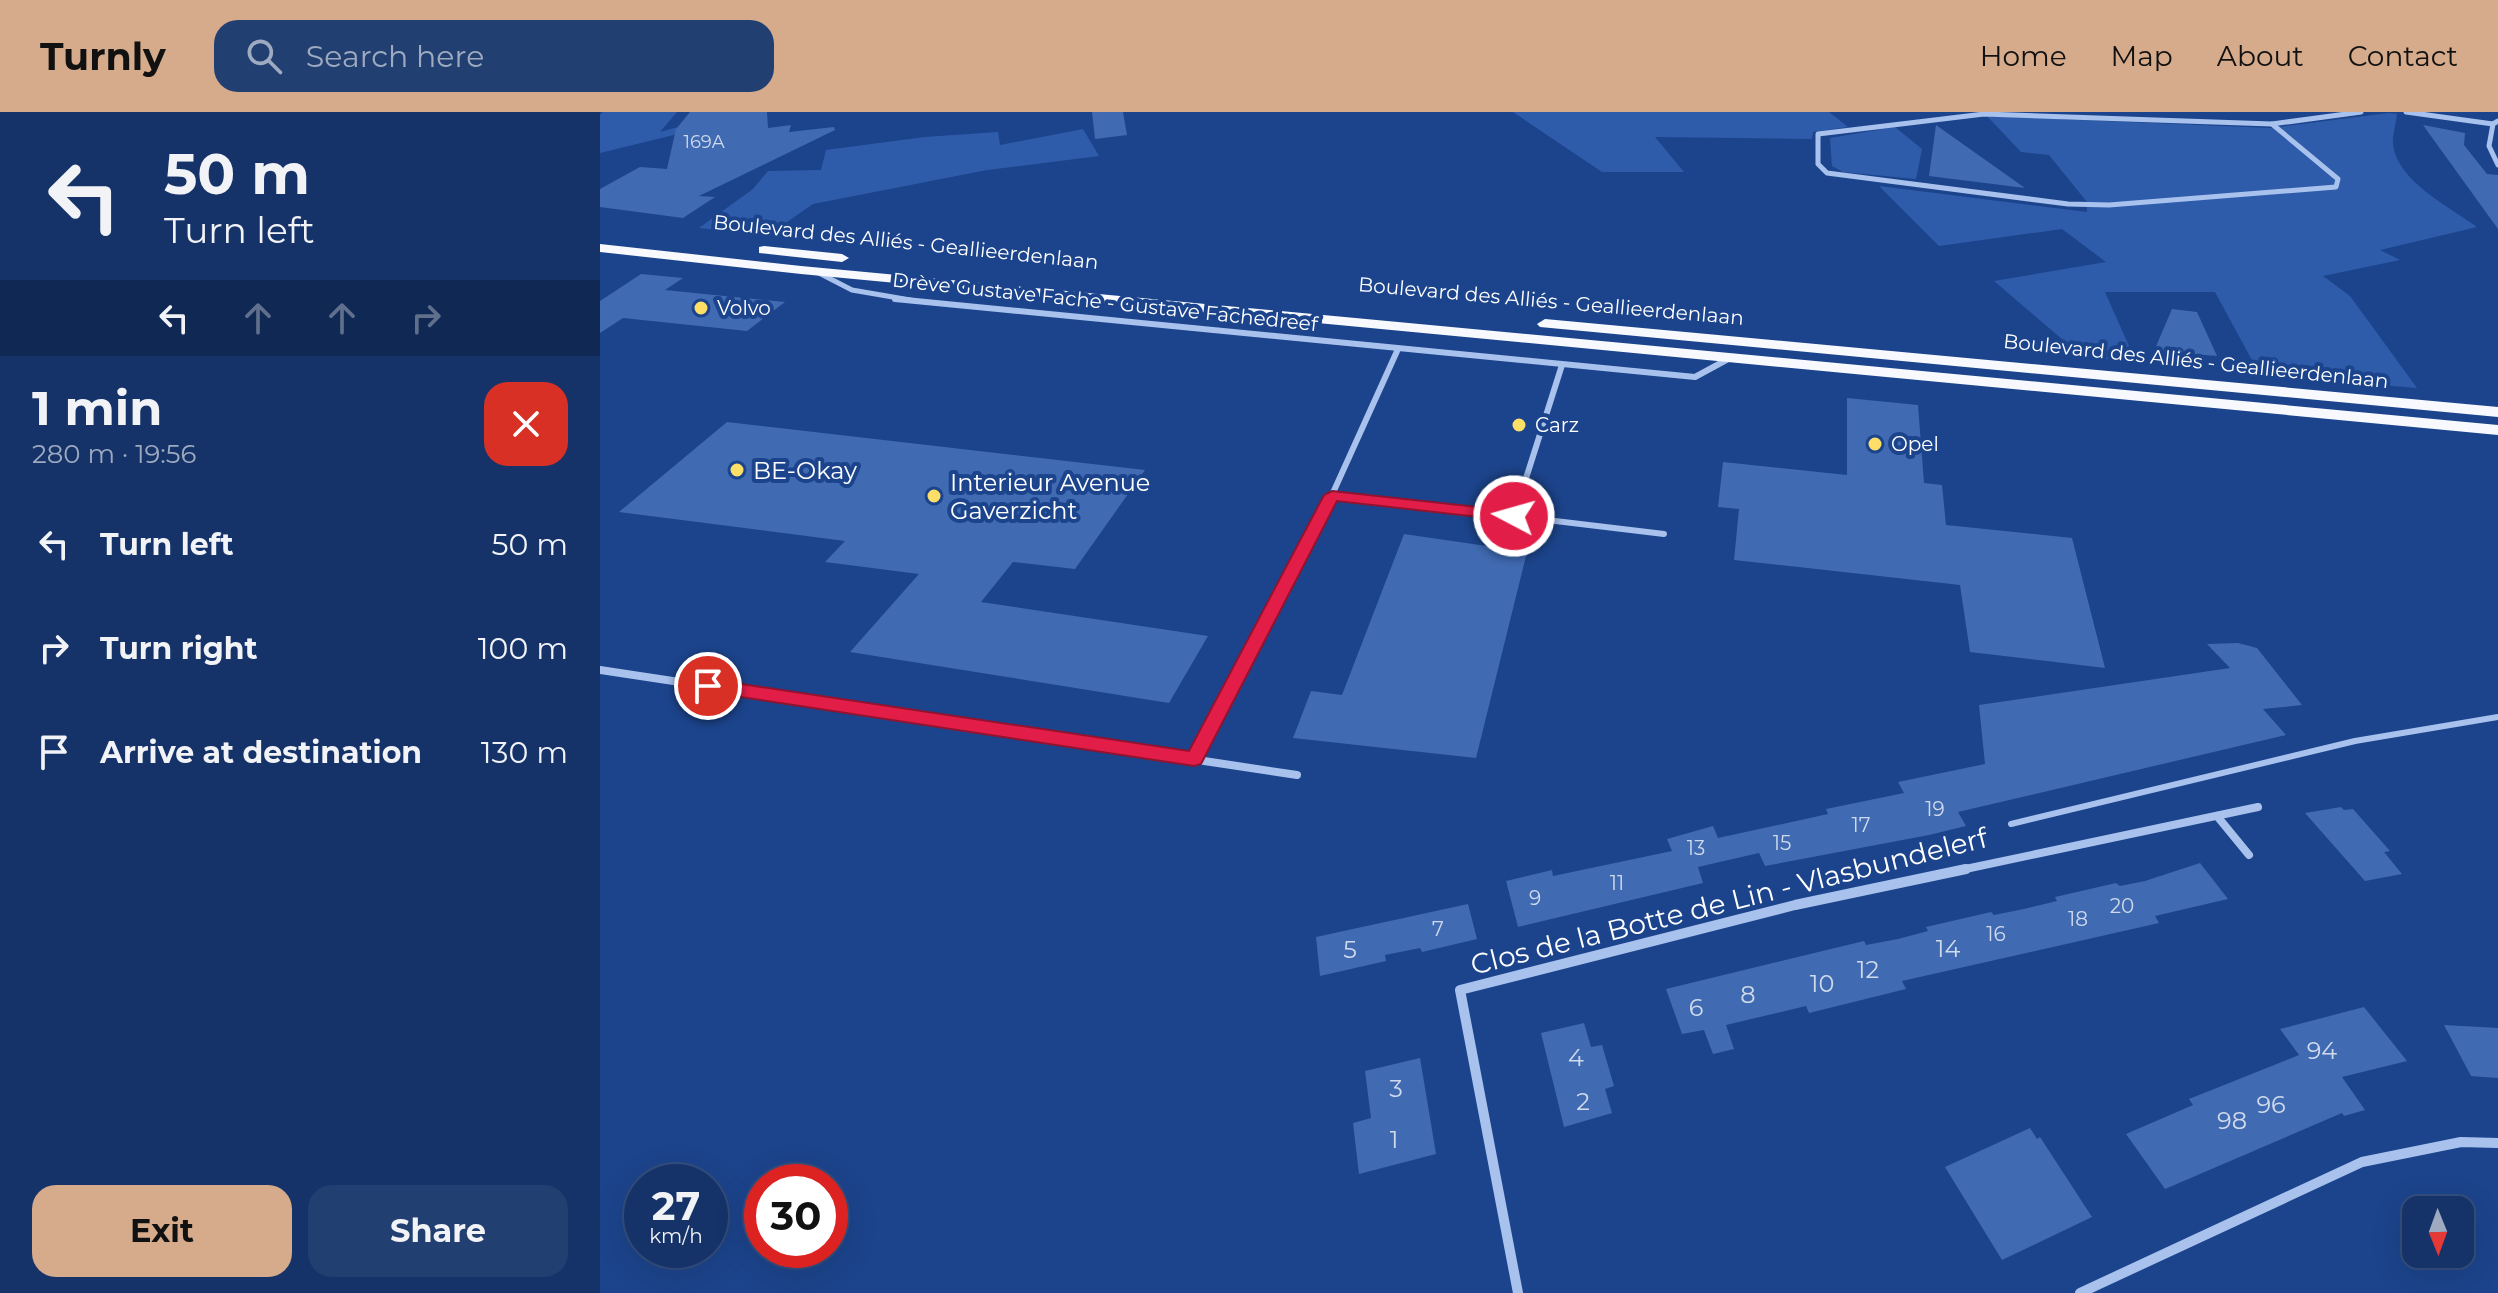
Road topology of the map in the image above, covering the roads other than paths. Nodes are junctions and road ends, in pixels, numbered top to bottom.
1 (2361, 112) edge
2 (2406, 112) edge
3 (2495, 123) edge
4 (2272, 124) junction
5 (2498, 165) edge
6 (600, 245) edge
7 (814, 271) junction
8 (1736, 339) junction
9 (1398, 349) junction
10 (1882, 353) junction
11 (1733, 356) junction
12 (1562, 365) junction
13 (1884, 370) junction
14 (2498, 412) edge
15 (2498, 430) edge
16 (1332, 495) junction
17 (1514, 516) junction
18 (1664, 534) dead end
19 (600, 670) edge
20 (2498, 717) edge
21 (1194, 759) junction
22 (1297, 775) dead end
23 (2258, 807) dead end
24 (2217, 816) junction
25 (2011, 824) dead end
26 (2249, 855) dead end
27 (2498, 1143) edge
28 (1518, 1293) edge
29 (2080, 1293) edge

1 - 4 street
2 - 3 street
3 - 5 street
4 - 4 street
6 - 7 highway, Boulevard des Alliés - Geallieerdenlaan
6 - 8 highway, Boulevard des Alliés - Geallieerdenlaan
7 - 9 street, Drève Gustave Fache - Gustave Fachedreef
7 - 11 highway, Boulevard des Alliés - Geallieerdenlaan
8 - 10 highway, Boulevard des Alliés - Geallieerdenlaan
8 - 11 lane
9 - 12 street, Drève Gustave Fache - Gustave Fachedreef
9 - 16 street
10 - 13 lane
10 - 14 highway, Boulevard des Alliés - Geallieerdenlaan
11 - 12 street, Drève Gustave Fache - Gustave Fachedreef
11 - 13 highway, Boulevard des Alliés - Geallieerdenlaan
12 - 17 street
13 - 15 highway, Boulevard des Alliés - Geallieerdenlaan
16 - 17 street
16 - 21 street
17 - 18 street
19 - 21 street
20 - 25 lane
21 - 22 street
23 - 24 street, Clos de la Botte de Lin - Vlasbundelerf
24 - 26 street
24 - 28 street, Clos de la Botte de Lin - Vlasbundelerf
27 - 29 street

